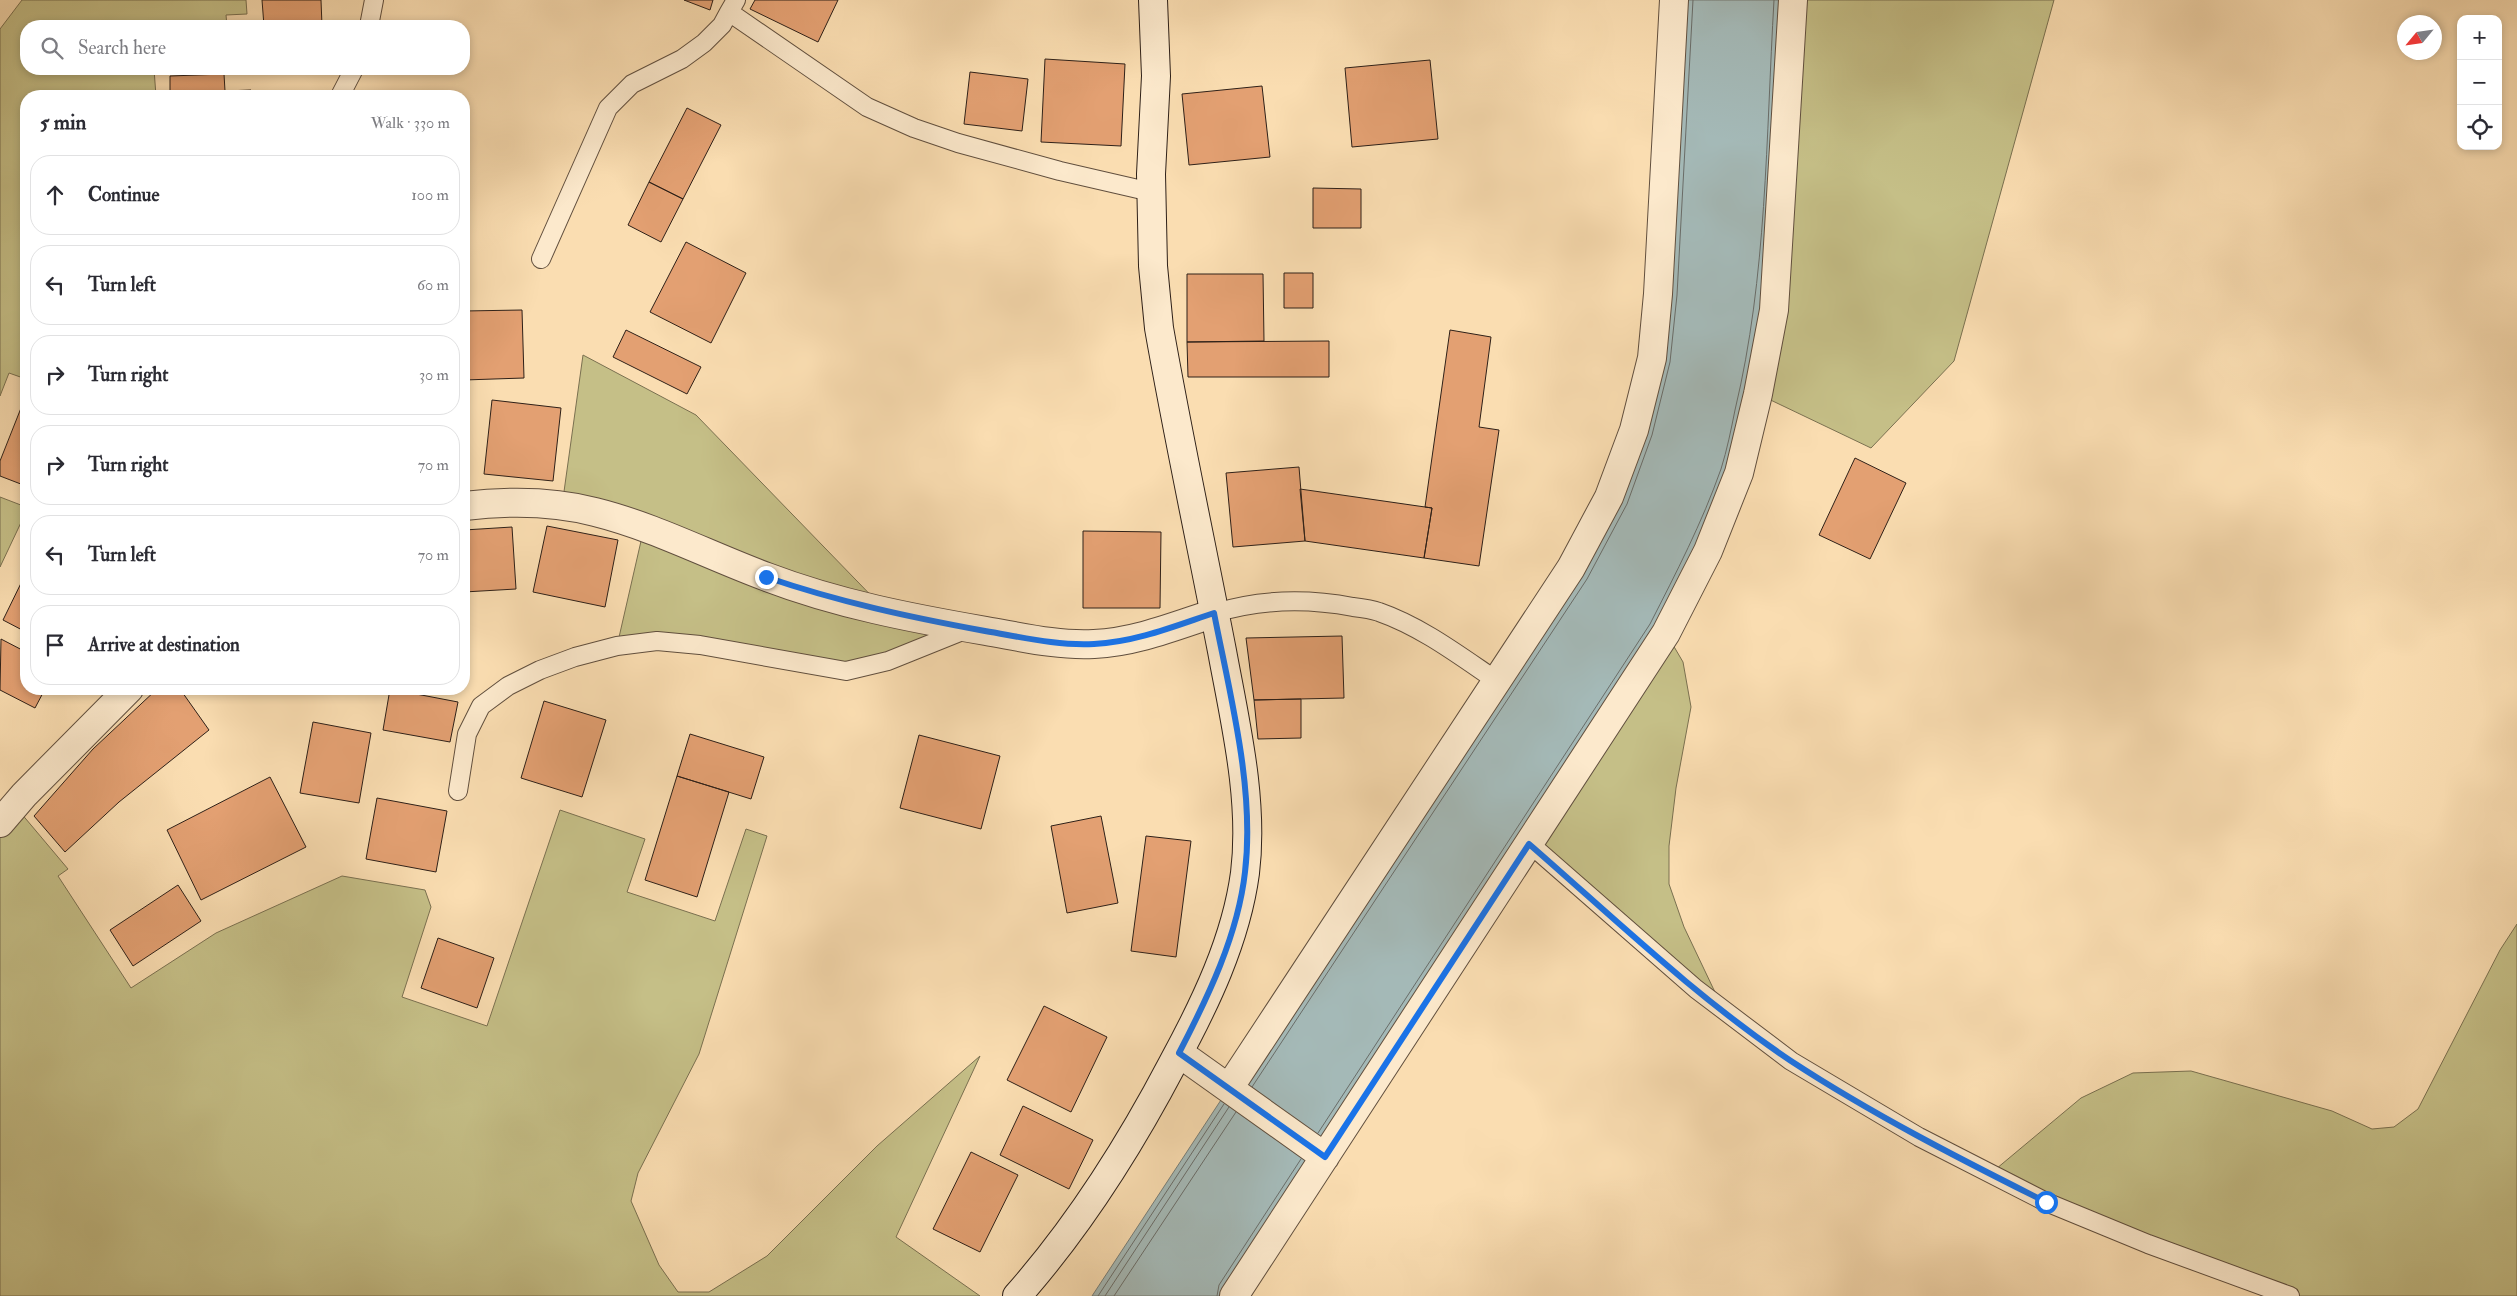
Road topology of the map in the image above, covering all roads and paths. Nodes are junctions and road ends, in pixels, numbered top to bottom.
1 (374, 0) edge
2 (1153, 0) edge
3 (1674, 0) edge
4 (1793, 0) edge
5 (732, 6) edge
6 (370, 20) edge
7 (351, 75) edge
8 (343, 90) edge
9 (1152, 192) junction
10 (541, 259) dead end
11 (470, 505) edge
12 (1214, 613) junction
13 (971, 628) junction
14 (1497, 681) junction
15 (123, 695) edge
16 (458, 791) dead end
17 (0, 823) edge
18 (1529, 844) junction
19 (1179, 1053) junction
20 (1239, 1096) junction
21 (1325, 1157) junction
22 (1017, 1296) edge
23 (1234, 1296) edge
24 (2290, 1296) edge

1 - 6 lane
2 - 9 street
3 - 14 street
4 - 18 street
5 - 9 lane
5 - 10 lane
7 - 8 lane
9 - 12 street
11 - 13 street
12 - 13 street
12 - 14 lane
12 - 19 street
13 - 16 lane
14 - 20 street
15 - 17 street
18 - 21 street
18 - 24 lane
19 - 20 street
19 - 22 street
20 - 21 street
21 - 23 street

